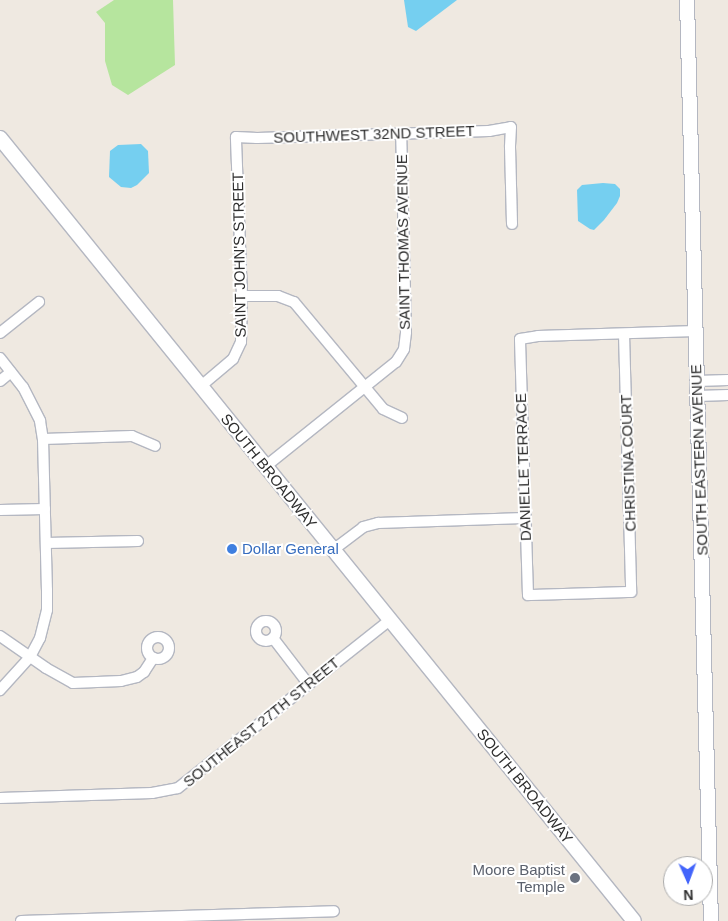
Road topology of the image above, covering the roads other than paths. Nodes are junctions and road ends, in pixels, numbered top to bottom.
1 (687, 0) edge
2 (401, 133) junction
3 (236, 136) joint
4 (2, 143) edge
5 (512, 224) dead end
6 (242, 296) junction
7 (39, 302) dead end
8 (696, 331) junction
9 (0, 333) edge
10 (624, 334) junction
11 (0, 358) edge
12 (11, 372) junction
13 (728, 380) edge
14 (0, 381) edge
15 (697, 381) junction
16 (201, 386) junction
17 (365, 386) junction
18 (728, 395) edge
19 (698, 396) junction
20 (402, 418) dead end
21 (43, 439) junction
22 (155, 446) dead end
23 (266, 466) junction
24 (45, 509) junction
25 (0, 510) edge
26 (524, 518) junction
27 (138, 541) dead end
28 (46, 543) junction
29 (333, 550) junction
30 (528, 595) joint
31 (390, 620) junction
32 (0, 636) edge
33 (273, 638) dead end
34 (30, 657) junction
35 (153, 658) dead end
36 (308, 685) junction
37 (0, 690) edge
38 (0, 798) edge
39 (334, 911) dead end
40 (266, 917) edge
41 (21, 921) edge
42 (634, 921) edge
43 (711, 921) edge

1 - 8 street, SOUTH EASTERN AVENUE
2 - 3 street, SOUTHWEST 32ND STREET
2 - 5 street, SOUTHWEST 32ND STREET
2 - 17 street, SAINT THOMAS AVENUE
3 - 6 street, SAINT JOHN'S STREET
4 - 16 street, SOUTH BROADWAY
6 - 16 street, SAINT JOHN'S STREET
6 - 17 street
7 - 9 street
8 - 10 street
8 - 15 street, SOUTH EASTERN AVENUE
10 - 26 street, DANIELLE TERRACE
10 - 30 street, CHRISTINA COURT
11 - 12 street
12 - 14 street
12 - 21 street
13 - 15 street
15 - 19 street, SOUTH EASTERN AVENUE
16 - 23 street, SOUTH BROADWAY
17 - 20 street
17 - 23 street, SAINT THOMAS AVENUE
18 - 19 street
19 - 43 street, SOUTH EASTERN AVENUE
21 - 22 street
21 - 24 street
23 - 29 street, SOUTH BROADWAY
24 - 25 street
24 - 28 street
26 - 29 street
26 - 30 street, DANIELLE TERRACE
27 - 28 street
28 - 34 street
29 - 31 street, SOUTH BROADWAY
31 - 36 street, SOUTHEAST 27TH STREET
31 - 42 street, SOUTH BROADWAY
32 - 34 street
33 - 36 street
34 - 35 street
34 - 37 street
36 - 38 street, SOUTHEAST 27TH STREET
39 - 40 street
40 - 41 street

